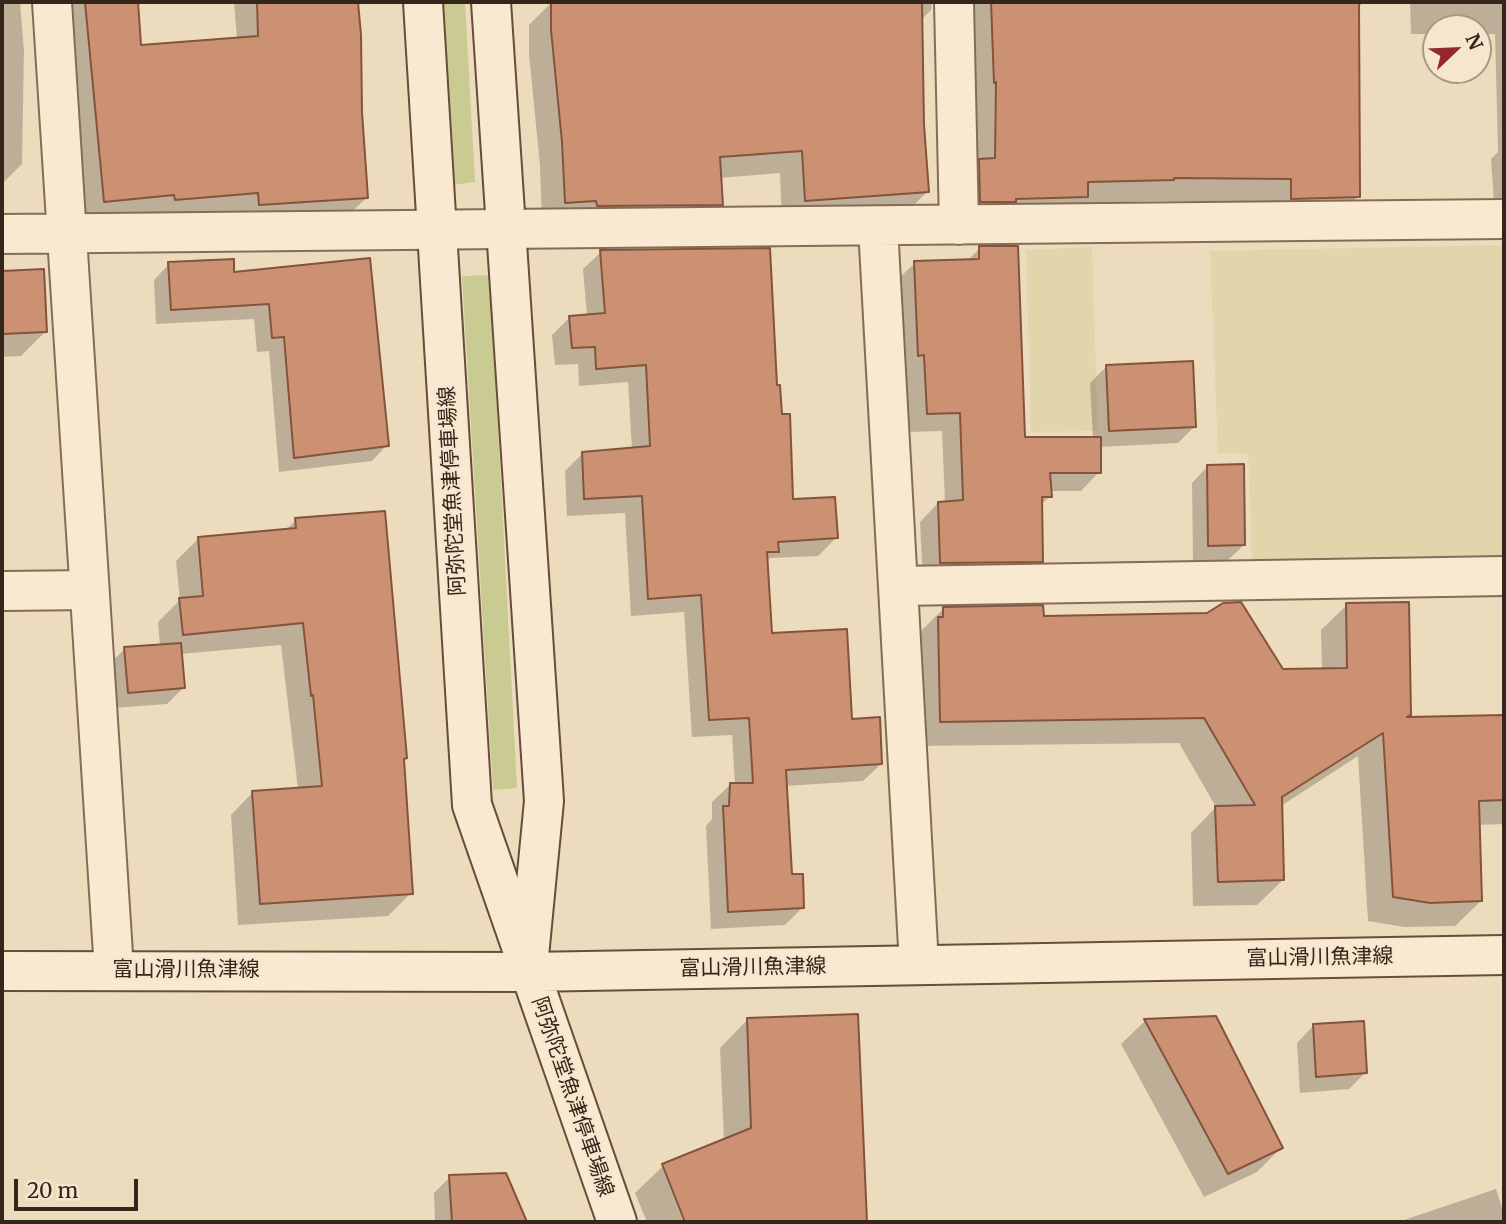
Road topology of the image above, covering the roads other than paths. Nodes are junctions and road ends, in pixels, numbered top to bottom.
1 (52, 2) edge
2 (423, 2) edge
3 (491, 2) edge
4 (954, 2) edge
5 (1504, 219) edge
6 (959, 225) junction
7 (878, 227) junction
8 (438, 231) junction
9 (506, 231) junction
10 (2, 234) edge
11 (67, 234) junction
12 (1504, 576) edge
13 (898, 586) junction
14 (89, 590) junction
15 (2, 591) edge
16 (1504, 955) edge
17 (919, 965) junction
18 (114, 970) junction
19 (2, 971) edge
20 (528, 972) junction
21 (617, 1222) edge

1 - 11 street
2 - 8 street, 阿弥陀堂魚津停車場線
3 - 9 street, 阿弥陀堂魚津停車場線
4 - 6 street
5 - 6 street
6 - 7 street
7 - 9 street
7 - 13 street
8 - 9 street
8 - 11 street
8 - 20 street, 阿弥陀堂魚津停車場線
9 - 20 street, 阿弥陀堂魚津停車場線
10 - 11 street
11 - 14 street
12 - 13 street
13 - 17 street
14 - 15 street
14 - 18 street
16 - 17 street, 富山滑川魚津線
17 - 20 street, 富山滑川魚津線
18 - 19 street, 富山滑川魚津線
18 - 20 street, 富山滑川魚津線
20 - 21 street, 阿弥陀堂魚津停車場線

